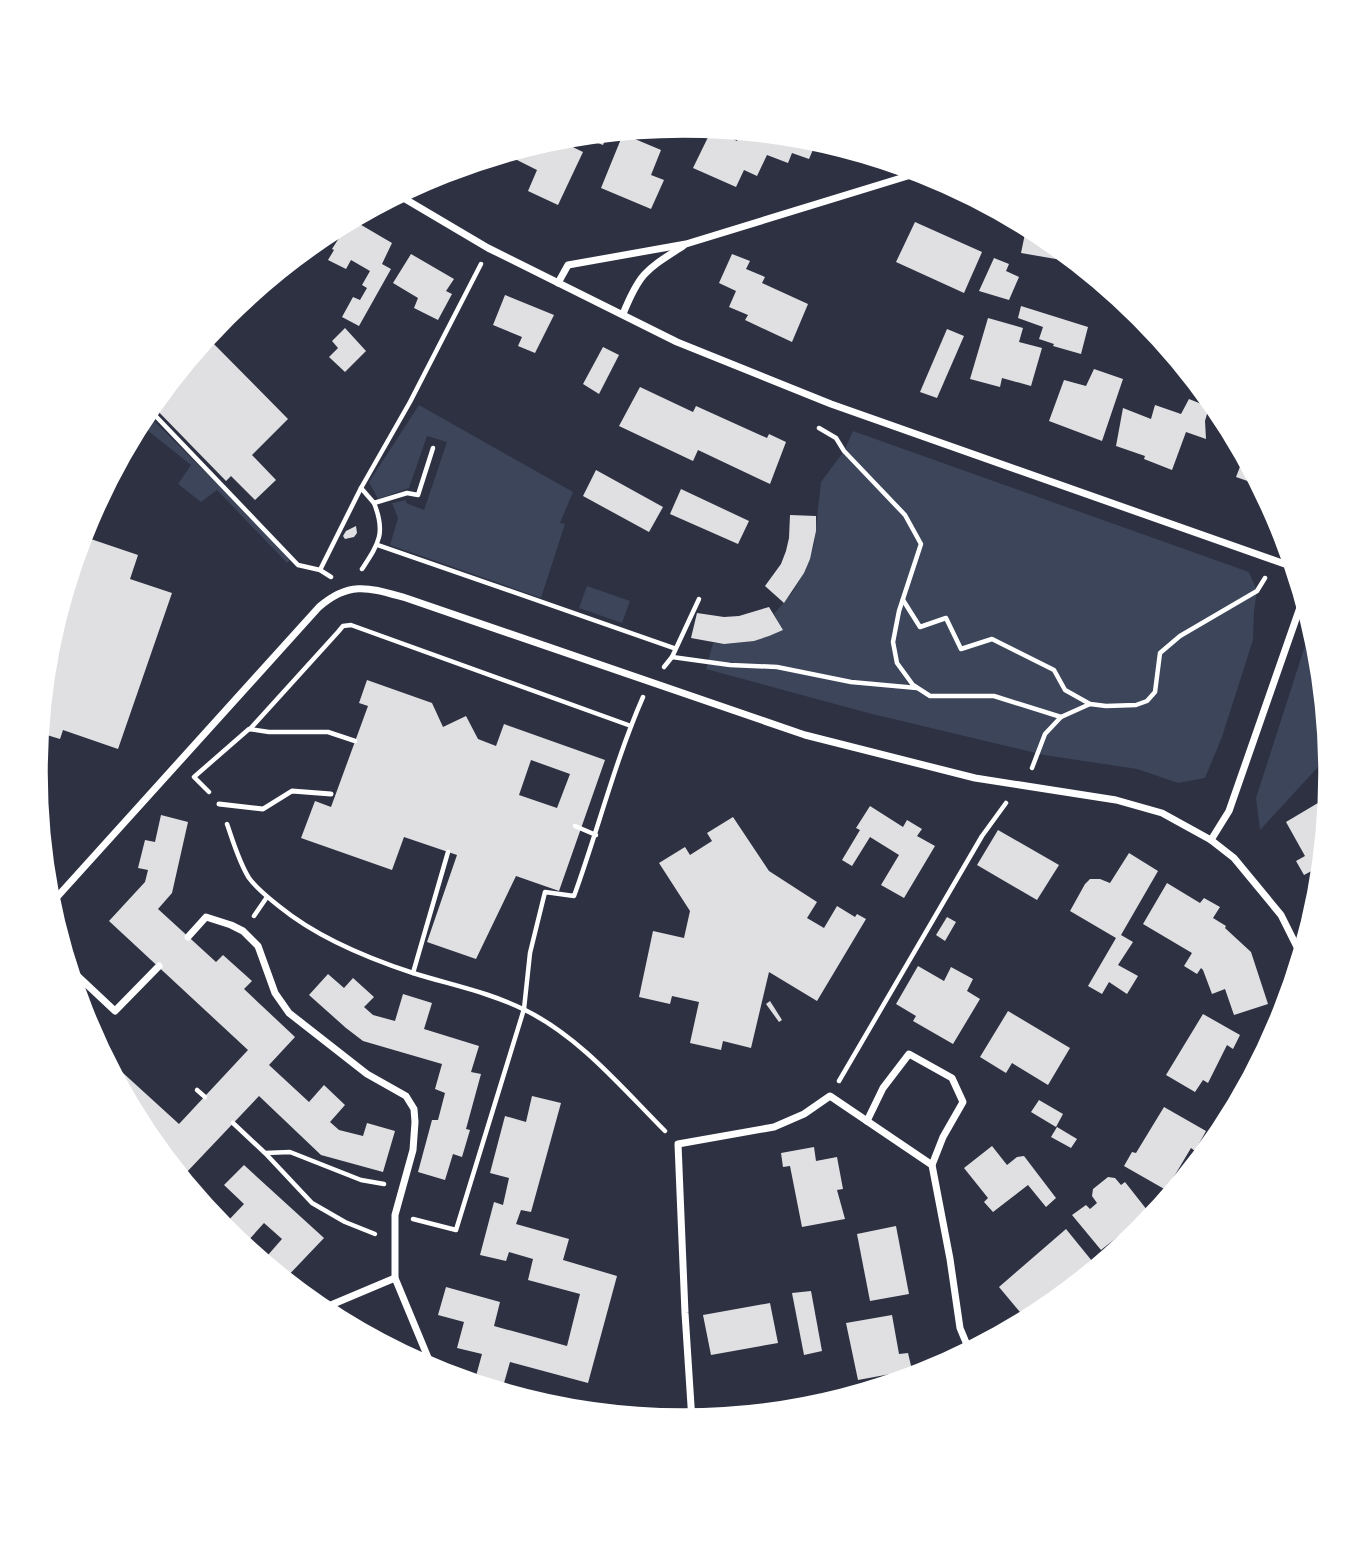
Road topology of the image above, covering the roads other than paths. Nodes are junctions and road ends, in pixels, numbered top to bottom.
1 (906, 176) edge
2 (405, 199) edge
3 (686, 244) junction
4 (558, 283) junction
5 (623, 314) junction
6 (1285, 565) edge
7 (1299, 611) edge
8 (331, 794) dead end
9 (219, 804) road end
10 (1212, 840) junction
11 (58, 896) edge
12 (188, 937) dead end
13 (1296, 943) edge
14 (159, 966) dead end
15 (79, 977) edge
16 (867, 1121) junction
17 (932, 1166) junction
18 (395, 1278) junction
19 (333, 1304) edge
20 (966, 1343) edge
21 (427, 1356) edge
22 (691, 1410) edge

1 - 3 street
2 - 4 street
3 - 4 street
3 - 5 street
4 - 5 street
5 - 6 street
7 - 10 street
8 - 9 lane
10 - 11 street
10 - 13 street
12 - 18 street
14 - 15 street
16 - 17 street
16 - 17 street
16 - 22 street
17 - 20 street
18 - 19 street
18 - 21 street

